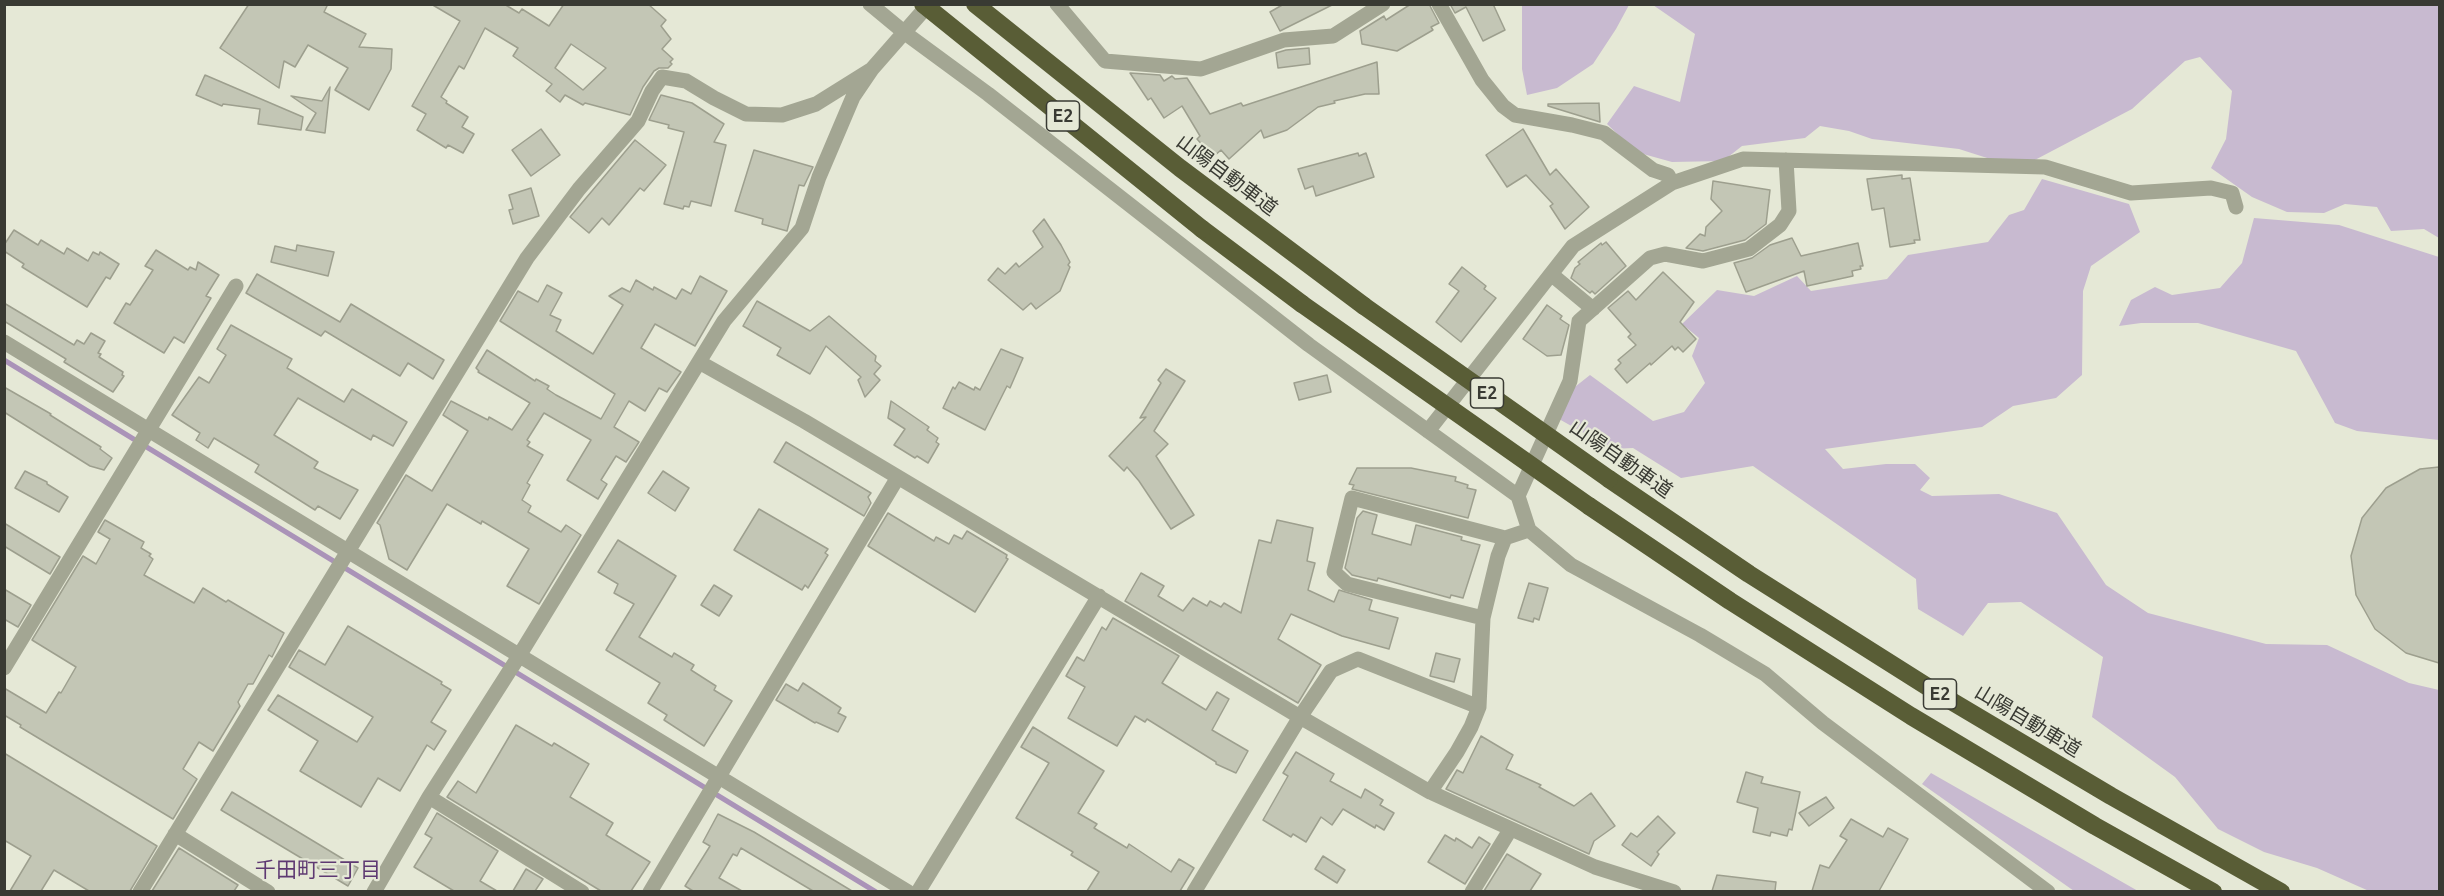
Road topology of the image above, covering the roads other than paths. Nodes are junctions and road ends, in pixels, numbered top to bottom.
1 (870, 4) edge
2 (923, 4) edge
3 (929, 4) edge
4 (975, 4) edge
5 (1058, 4) edge
6 (1383, 4) edge
7 (1439, 4) edge
8 (905, 33) junction
9 (872, 69) junction
10 (1786, 160) junction
11 (1672, 183) junction
12 (2236, 207) dead end
13 (1551, 273) junction
14 (236, 286) dead end
15 (1593, 309) junction
16 (4, 342) edge
17 (699, 362) junction
18 (1428, 431) junction
19 (142, 439) junction
20 (898, 477) junction
21 (1518, 496) junction
22 (1529, 530) junction
23 (1505, 538) junction
24 (342, 559) junction
25 (1099, 596) junction
26 (1483, 618) junction
27 (514, 664) junction
28 (4, 668) edge
29 (1479, 707) junction
30 (1300, 717) junction
31 (713, 786) junction
32 (1430, 792) junction
33 (429, 797) junction
34 (1510, 830) junction
35 (175, 834) junction
36 (140, 891) edge
37 (268, 891) edge
38 (374, 891) edge
39 (582, 891) edge
40 (650, 891) edge
41 (908, 891) edge
42 (918, 891) edge
43 (1194, 891) edge
44 (1472, 891) edge
45 (1674, 891) edge
46 (2048, 891) edge
47 (2212, 891) edge
48 (2281, 891) edge

1 - 8 street
2 - 47 highway, E2, bridge
3 - 8 street
4 - 48 highway, 山陽自動車道 / E2, bridge
5 - 6 street
7 - 11 street
8 - 9 street
8 - 18 street
9 - 17 street
9 - 24 street
10 - 11 street
10 - 12 street
10 - 15 street
11 - 13 street
13 - 15 street
13 - 18 street
14 - 19 street
15 - 21 street
16 - 19 street
17 - 20 street
17 - 27 street
18 - 21 street
19 - 24 street
19 - 28 street
20 - 25 street
20 - 31 street
21 - 22 street
22 - 23 street
22 - 46 street
23 - 26 street
23 - 26 street
24 - 27 street
24 - 35 street
25 - 30 street
25 - 42 street
26 - 29 street
27 - 31 street
27 - 33 street
29 - 30 street
29 - 32 street
30 - 32 street
30 - 43 street
31 - 40 street
31 - 41 street
32 - 34 street
33 - 38 street
33 - 39 street
34 - 44 street
34 - 45 street
35 - 36 street
35 - 37 street

